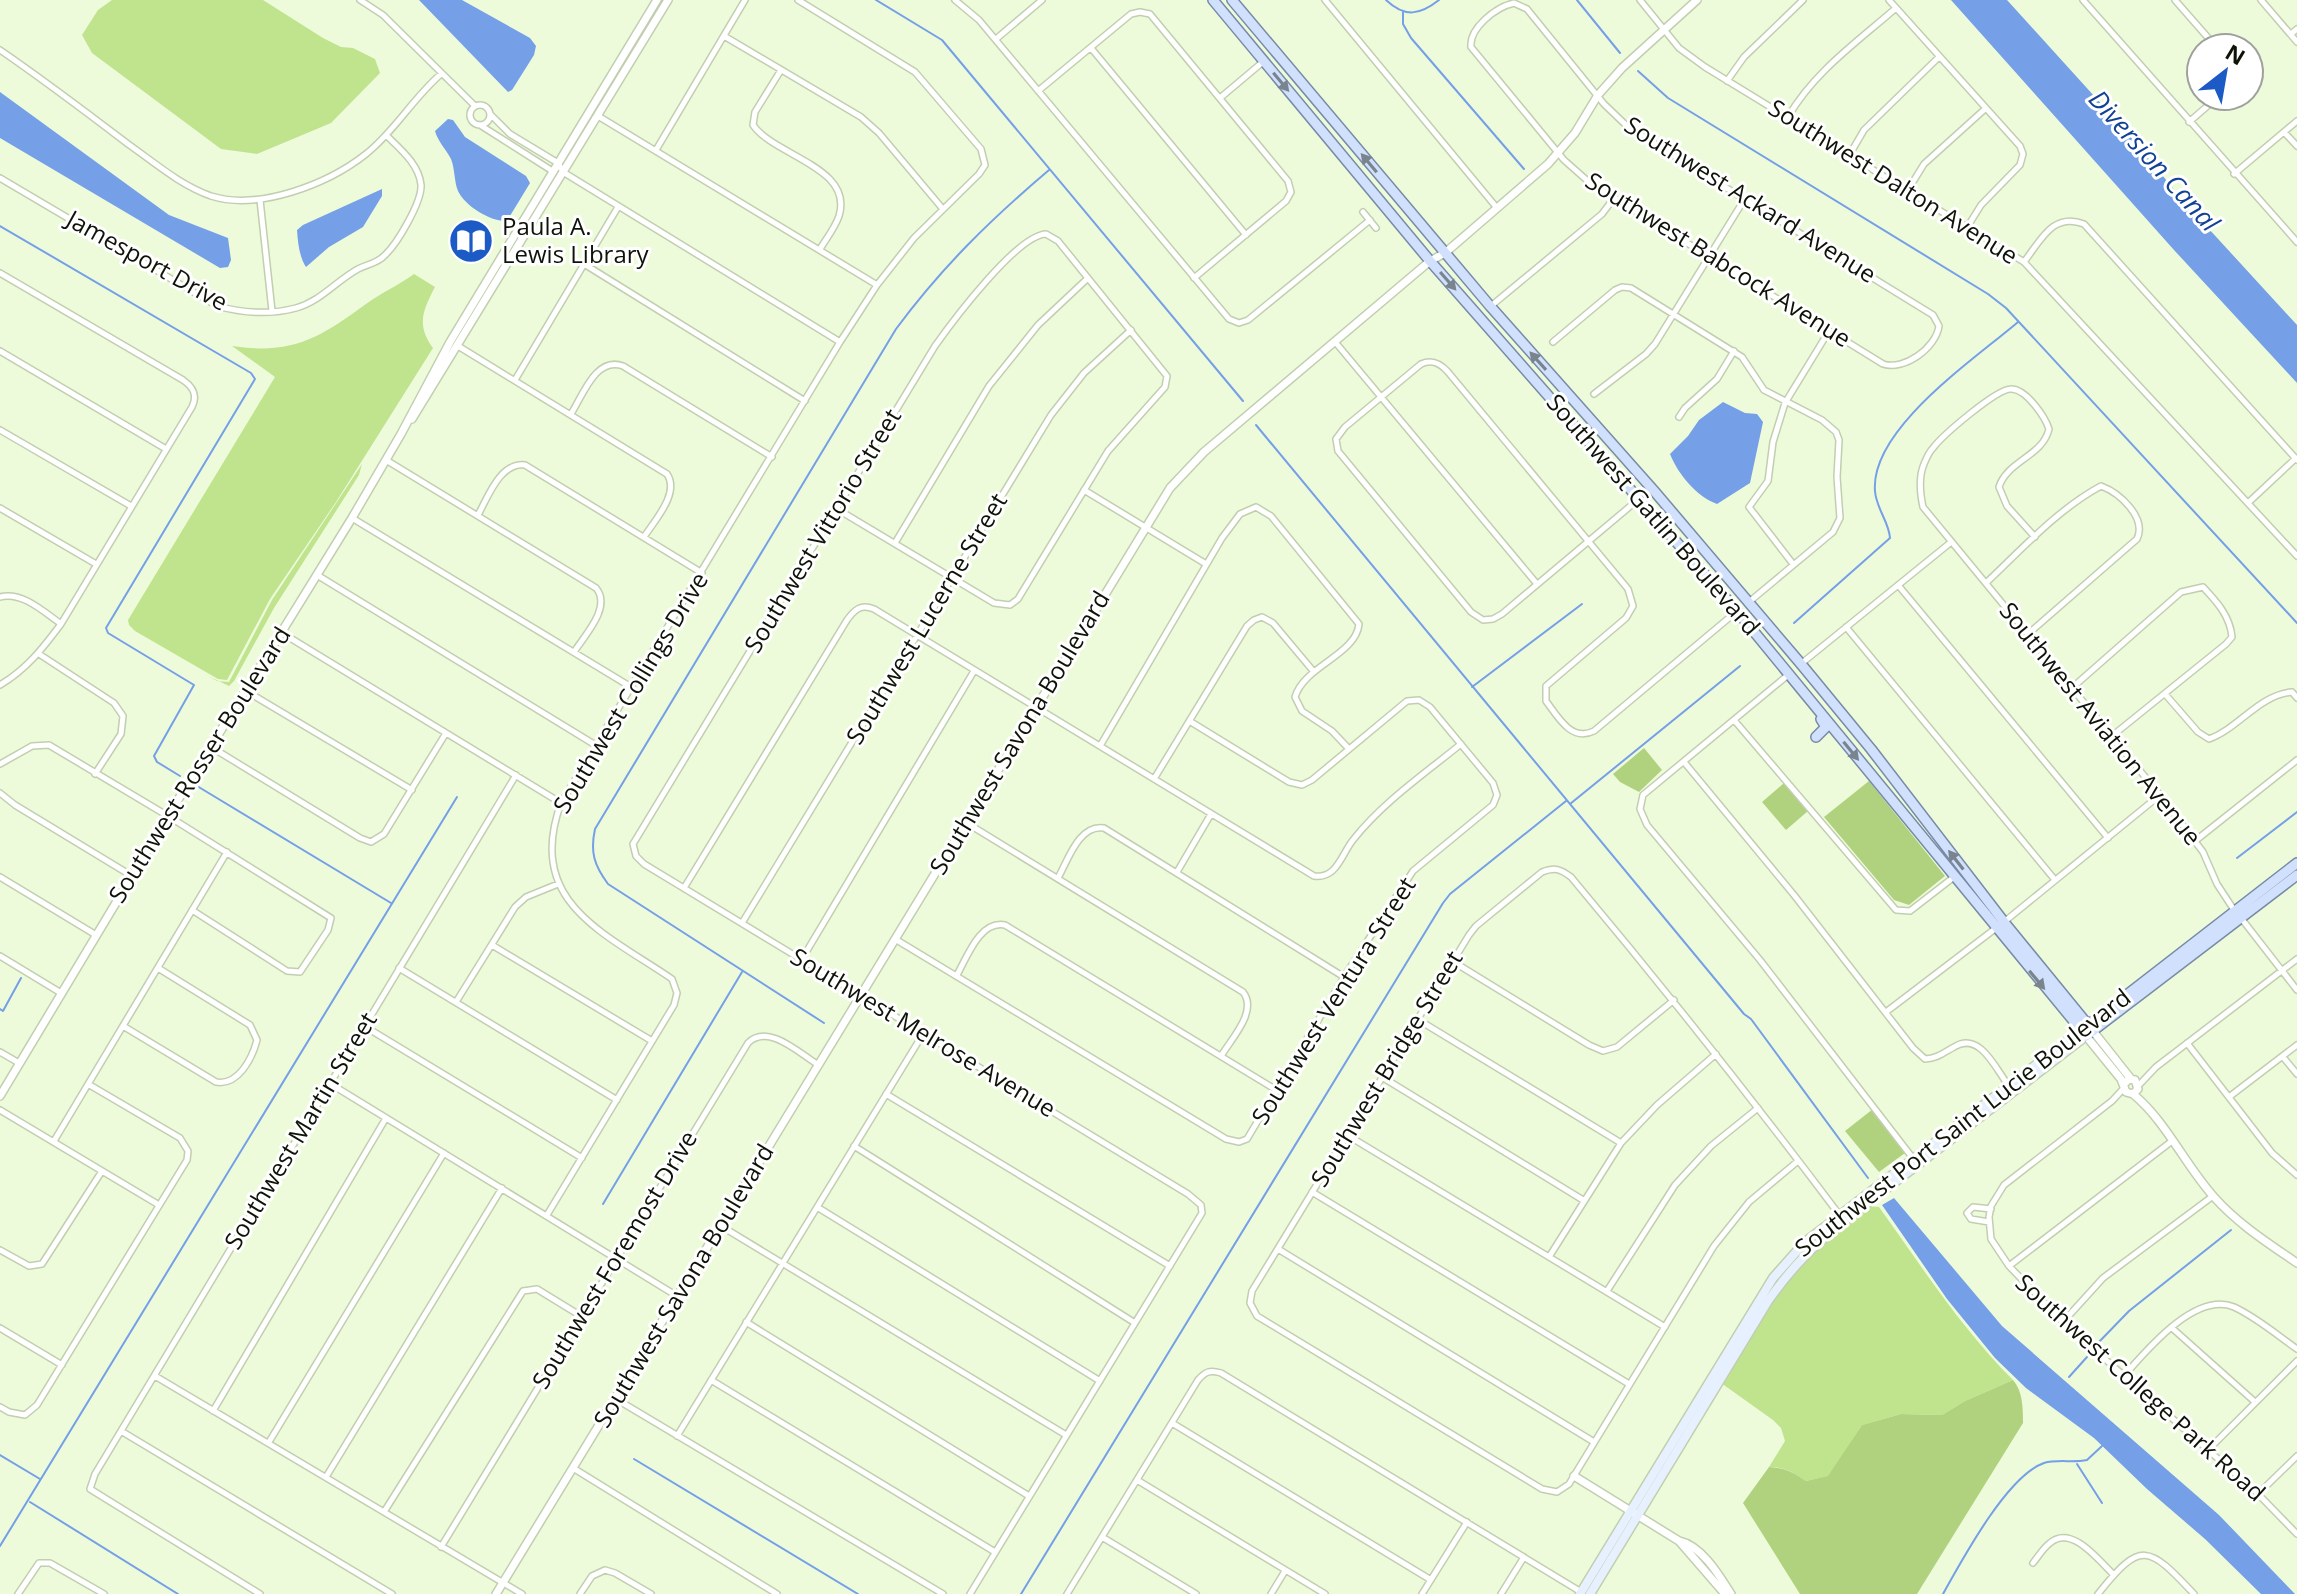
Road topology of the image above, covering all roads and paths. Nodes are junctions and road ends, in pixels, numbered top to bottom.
1 (360, 0) edge
2 (657, 0) edge
3 (668, 0) edge
4 (745, 0) edge
5 (798, 0) edge
6 (955, 0) edge
7 (1042, 0) edge
8 (1213, 0) edge
9 (1232, 0) edge
10 (1325, 0) edge
11 (1640, 0) edge
12 (1697, 0) edge
13 (1803, 0) edge
14 (1889, 0) edge
15 (2083, 0) edge
16 (2175, 0) edge
17 (2261, 0) edge
18 (1514, 3) joint
19 (1896, 8) junction
20 (2297, 29) edge
21 (1665, 30) junction
22 (2203, 32) edge
23 (2291, 34) junction
24 (724, 36) junction
25 (996, 39) junction
26 (2297, 42) edge
27 (1091, 48) junction
28 (0, 50) edge
29 (1939, 57) junction
30 (1264, 61) junction
31 (781, 70) junction
32 (441, 74) junction
33 (1727, 81) junction
34 (1038, 91) junction
35 (1598, 95) junction
36 (1220, 98) junction
37 (473, 108) junction
38 (1985, 109) junction
39 (2201, 112) edge
40 (490, 114) junction
41 (598, 116) junction
42 (1788, 117) junction
43 (2297, 121) edge
44 (2189, 122) junction
45 (480, 125) junction
46 (2284, 132) junction
47 (386, 135) junction
48 (2297, 146) edge
49 (656, 150) junction
50 (1559, 153) junction
51 (1850, 154) junction
52 (558, 163) junction
53 (553, 172) junction
54 (563, 172) junction
55 (2234, 174) junction
56 (0, 178) edge
57 (1908, 190) junction
58 (1614, 198) junction
59 (260, 200) junction
60 (1744, 200) junction
61 (618, 207) junction
62 (942, 208) junction
63 (1497, 208) junction
64 (1363, 212) dead end
65 (1370, 220) junction
66 (1968, 226) junction
67 (1376, 228) dead end
68 (1246, 235) junction
69 (2297, 242) edge
70 (820, 249) junction
71 (1445, 253) junction
72 (1708, 255) junction
73 (1430, 261) junction
74 (2024, 262) junction
75 (584, 264) junction
76 (0, 273) edge
77 (1088, 278) junction
78 (1194, 278) junction
79 (877, 285) junction
80 (1490, 306) junction
81 (272, 311) junction
82 (1673, 314) junction
83 (1131, 330) junction
84 (1829, 331) junction
85 (840, 342) junction
86 (1553, 342) dead end
87 (1336, 343) junction
88 (458, 346) junction
89 (0, 351) edge
90 (1734, 351) junction
91 (1893, 367) joint
92 (515, 380) junction
93 (1594, 394) dead end
94 (1381, 397) junction
95 (805, 401) junction
96 (1785, 403) junction
97 (571, 414) junction
98 (1679, 417) dead end
99 (0, 430) edge
100 (401, 434) junction
101 (166, 449) junction
102 (772, 457) junction
103 (2296, 459) edge
104 (386, 460) junction
105 (1084, 490) junction
106 (1640, 498) junction
107 (2249, 502) junction
108 (131, 506) junction
109 (0, 508) edge
110 (837, 509) junction
111 (478, 515) junction
112 (352, 518) junction
113 (1145, 527) junction
114 (644, 537) junction
115 (2035, 537) junction
116 (1589, 542) junction
117 (895, 543) junction
118 (1950, 543) junction
119 (2297, 556) edge
120 (96, 564) junction
121 (1206, 564) junction
122 (1793, 564) junction
123 (702, 573) junction
124 (317, 575) junction
125 (952, 578) junction
126 (1986, 583) junction
127 (1537, 584) junction
128 (1898, 585) junction
129 (0, 597) edge
130 (1749, 602) junction
131 (1737, 611) junction
132 (61, 624) junction
133 (1846, 627) junction
134 (1750, 628) junction
135 (282, 633) junction
136 (2028, 634) junction
137 (917, 635) junction
138 (574, 652) junction
139 (39, 654) junction
140 (1801, 664) junction
141 (974, 671) junction
142 (1314, 672) junction
143 (1789, 674) junction
144 (0, 685) edge
145 (631, 687) junction
146 (1798, 687) junction
147 (2073, 687) junction
148 (246, 691) junction
149 (2165, 694) junction
150 (2297, 698) edge
151 (1836, 706) junction
152 (1036, 708) junction
153 (1734, 720) junction
154 (1191, 722) junction
155 (1835, 731) junction
156 (446, 733) junction
157 (2112, 736) junction
158 (1461, 744) junction
159 (597, 746) junction
160 (1100, 746) junction
161 (210, 747) junction
162 (1349, 749) junction
163 (2297, 760) edge
164 (1684, 762) junction
165 (0, 764) edge
166 (95, 774) junction
167 (516, 775) junction
168 (1154, 779) junction
169 (412, 790) junction
170 (0, 793) edge
171 (2160, 795) junction
172 (561, 803) junction
173 (1211, 814) junction
174 (168, 816) junction
175 (964, 822) junction
176 (2108, 838) junction
177 (2195, 841) junction
178 (227, 852) junction
179 (638, 859) joint
180 (2297, 863) edge
181 (1177, 872) junction
182 (2297, 875) edge
183 (132, 876) junction
184 (0, 877) edge
185 (1954, 877) junction
186 (1058, 878) junction
187 (2055, 880) junction
188 (558, 884) junction
189 (684, 888) junction
190 (192, 910) junction
191 (2238, 914) junction
192 (2004, 922) junction
193 (742, 923) junction
194 (1995, 929) junction
195 (96, 935) junction
196 (895, 939) junction
197 (492, 945) junction
198 (0, 956) edge
199 (802, 959) junction
200 (2297, 959) edge
201 (1452, 961) junction
202 (158, 968) junction
203 (399, 968) junction
204 (2283, 970) junction
205 (957, 975) junction
206 (1344, 977) junction
207 (2297, 990) edge
208 (61, 993) junction
209 (860, 997) junction
210 (1674, 1000) junction
211 (456, 1002) junction
212 (1886, 1012) junction
213 (1417, 1019) junction
214 (123, 1026) junction
215 (364, 1026) junction
216 (2087, 1031) junction
217 (923, 1034) junction
218 (653, 1041) junction
219 (2187, 1043) junction
220 (2297, 1045) edge
221 (0, 1052) edge
222 (1716, 1054) junction
223 (1221, 1056) junction
224 (2283, 1057) junction
225 (19, 1063) junction
226 (817, 1064) junction
227 (2297, 1074) edge
228 (1382, 1077) junction
229 (329, 1083) junction
230 (88, 1084) junction
231 (2009, 1085) junction
232 (2132, 1086) junction
233 (1278, 1091) junction
234 (886, 1094) junction
235 (0, 1096) edge
236 (2229, 1097) junction
237 (617, 1100) junction
238 (1758, 1108) junction
239 (0, 1110) edge
240 (386, 1118) junction
241 (1347, 1134) junction
242 (54, 1141) junction
243 (2172, 1141) junction
244 (1621, 1143) junction
245 (854, 1146) junction
246 (444, 1153) junction
247 (582, 1158) junction
248 (1798, 1161) junction
249 (1916, 1162) junction
250 (102, 1171) junction
251 (2297, 1175) edge
252 (502, 1188) junction
253 (1312, 1192) junction
254 (2213, 1196) junction
255 (1583, 1200) junction
256 (159, 1205) junction
257 (817, 1207) junction
258 (1991, 1209) junction
259 (547, 1215) junction
260 (1841, 1218) junction
261 (1989, 1222) junction
262 (721, 1226) junction
263 (1278, 1249) junction
264 (0, 1250) edge
265 (1549, 1257) junction
266 (617, 1258) junction
267 (2297, 1263) edge
268 (782, 1264) junction
269 (1170, 1266) junction
270 (2009, 1266) junction
271 (1607, 1291) junction
272 (677, 1296) junction
273 (581, 1316) junction
274 (746, 1322) junction
275 (2063, 1322) junction
276 (1135, 1323) junction
277 (1665, 1327) junction
278 (0, 1328) edge
279 (2172, 1328) junction
280 (2297, 1349) edge
281 (2297, 1361) edge
282 (62, 1365) junction
283 (155, 1376) junction
284 (2123, 1377) junction
285 (1712, 1378) junction
286 (711, 1380) junction
287 (1100, 1381) junction
288 (1629, 1384) junction
289 (1711, 1396) junction
290 (616, 1399) junction
291 (2255, 1402) junction
292 (0, 1407) edge
293 (213, 1411) junction
294 (1172, 1423) junction
295 (121, 1431) junction
296 (1066, 1435) junction
297 (677, 1436) junction
298 (269, 1442) junction
299 (1594, 1442) junction
300 (2207, 1451) junction
301 (2297, 1456) edge
302 (573, 1468) junction
303 (1574, 1476) junction
304 (326, 1477) junction
305 (1137, 1480) junction
306 (2258, 1494) junction
307 (1029, 1496) junction
308 (384, 1512) junction
309 (1634, 1512) junction
310 (1467, 1522) junction
311 (2297, 1534) edge
312 (1102, 1537) junction
313 (1679, 1541) junction
314 (441, 1547) junction
315 (995, 1552) junction
316 (1524, 1557) junction
317 (2033, 1563) dead end
318 (1286, 1571) junction
319 (2114, 1575) junction
320 (1431, 1580) junction
321 (503, 1583) junction
322 (100, 1593) edge
323 (1583, 1593) edge
324 (18, 1594) edge
325 (260, 1594) edge
326 (392, 1594) edge
327 (496, 1594) edge
328 (522, 1594) edge
329 (580, 1594) edge
330 (651, 1594) edge
331 (777, 1594) edge
332 (943, 1594) edge
333 (970, 1594) edge
334 (1067, 1594) edge
335 (1196, 1594) edge
336 (1271, 1594) edge
337 (1325, 1594) edge
338 (1422, 1594) edge
339 (1501, 1594) edge
340 (1725, 1594) edge
341 (1731, 1594) edge
342 (2098, 1594) edge
343 (2194, 1594) edge

1 - 32 street
2 - 52 street, Southwest Rosser Boulevard
3 - 41 street, Southwest Rosser Boulevard
4 - 24 street
5 - 62 street, Southwest Collings Drive
6 - 25 street
7 - 25 street
8 - 30 main road, Southwest Gatlin Boulevard
71 -> 9 main road, Southwest Gatlin Boulevard
10 - 63 street
11 - 21 street, Southwest Dalton Avenue
12 - 21 street, Southwest Savona Boulevard
13 - 33 street
14 - 19 street
15 - 44 street
16 - 22 street
17 - 23 street
18 - 35 street, Southwest Ackard Avenue
18 - 50 street, Southwest Babcock Avenue
19 - 29 street
19 - 42 street
20 - 23 street
21 - 33 street, Southwest Dalton Avenue
21 - 35 street, Southwest Savona Boulevard
23 - 26 street
24 - 31 street
24 - 49 street
25 - 34 street
27 - 34 street
27 - 36 street
27 - 68 street
28 - 59 street
29 - 38 street
29 - 51 street
30 - 36 street
30 -> 73 main road, Southwest Gatlin Boulevard
31 - 62 street
31 - 70 street
32 - 37 street
32 - 47 street
33 - 42 street, Southwest Dalton Avenue
34 - 78 street
35 - 50 street, Southwest Savona Boulevard
35 - 60 street, Southwest Ackard Avenue
36 - 68 street
37 - 40 street
37 - 45 street
38 - 57 street
38 - 66 street
39 - 44 street
40 - 45 street
40 - 52 street
41 - 49 street
41 - 54 street, Southwest Rosser Boulevard
42 - 51 street, Southwest Dalton Avenue
43 - 46 street
44 - 55 street
45 - 53 street
46 - 48 street
46 - 55 street
47 - 59 street
47 - 81 street, Jamesport Drive
49 - 70 street
50 - 58 street, Southwest Babcock Avenue
50 - 63 street, Southwest Savona Boulevard
51 - 57 street, Southwest Dalton Avenue
52 - 53 street, Southwest Rosser Boulevard
52 - 54 street
53 - 54 street
53 - 100 street, Southwest Rosser Boulevard
54 - 61 street
54 - 88 street, Southwest Rosser Boulevard
55 - 69 street
56 - 81 street, Jamesport Drive
57 - 66 street, Southwest Dalton Avenue
58 - 72 street, Southwest Babcock Avenue
58 - 80 street
59 - 81 street
60 - 72 street
60 - 91 street, Southwest Ackard Avenue
61 - 75 street
61 - 85 street
62 - 79 street, Southwest Collings Drive
63 - 71 street, Southwest Savona Boulevard
64 - 65 street
65 - 67 street
65 - 78 street
66 - 74 street, Southwest Dalton Avenue
68 - 78 street
70 - 79 street
71 - 73 street, Southwest Savona Boulevard
71 - 80 main road, Southwest Gatlin Boulevard
72 - 82 street
72 - 84 street, Southwest Babcock Avenue
73 - 87 street, Southwest Savona Boulevard
73 -> 106 main road, Southwest Gatlin Boulevard
74 - 103 street
74 - 107 street, Southwest Dalton Avenue
75 - 92 street
75 - 95 street
76 - 101 street
77 - 83 street
77 - 110 street, Southwest Vittorio Street
77 - 117 street
79 - 85 street, Southwest Collings Drive
130 -> 80 main road, Southwest Gatlin Boulevard
82 - 86 street
82 - 90 street
82 - 93 street
83 - 105 street
83 - 125 street, Southwest Lucerne Street
84 - 91 street, Southwest Babcock Avenue
84 - 96 street
85 - 95 street, Southwest Collings Drive
87 - 94 street
87 - 113 street, Southwest Savona Boulevard
88 - 92 street
88 - 100 street, Southwest Rosser Boulevard
89 - 101 street
90 - 96 street
90 - 98 street
92 - 97 street
94 - 116 street
94 - 127 street
94 - 127 street
95 - 102 street, Southwest Collings Drive
96 - 122 street
96 - 122 street
97 - 102 street
97 - 114 street
99 - 108 street
100 - 104 street, Southwest Rosser Boulevard
101 - 108 street
102 - 123 street, Southwest Collings Drive
103 - 107 street
104 - 111 street
104 - 112 street, Southwest Rosser Boulevard
105 - 113 street
105 - 125 street
106 - 116 street
106 - 131 main road, Southwest Gatlin Boulevard
107 - 119 street, Southwest Dalton Avenue
108 - 120 street
109 - 120 street
110 - 117 street
110 - 179 street, Southwest Vittorio Street
111 - 114 street
111 - 138 street
112 - 124 street, Southwest Rosser Boulevard
112 - 138 street
113 - 121 street
113 - 152 street, Southwest Savona Boulevard
114 - 123 street
115 - 118 street, Southwest Aviation Avenue
115 - 126 street
115 - 136 street
116 - 127 street
116 - 131 street
117 - 125 street
118 - 126 street, Southwest Aviation Avenue
118 - 128 street
120 - 132 street
121 - 142 street
121 - 160 street
122 - 130 street
123 - 145 street, Southwest Collings Drive
124 - 135 street, Southwest Rosser Boulevard
124 - 159 street
125 - 137 street, Southwest Lucerne Street
126 - 136 street, Southwest Aviation Avenue
128 - 133 street
128 - 176 street
129 - 132 street
130 - 140 main road, Southwest Gatlin Boulevard
131 - 134 main road, Southwest Gatlin Boulevard
132 - 139 street
133 - 140 street
133 - 187 street
134 - 140 main road
134 - 143 main road, Southwest Gatlin Boulevard
135 - 148 street, Southwest Rosser Boulevard
135 - 156 street
136 - 147 street, Southwest Aviation Avenue
137 - 141 street
137 - 189 street
137 - 193 street, Southwest Lucerne Street
138 - 145 street
139 - 144 street
139 - 166 street
140 - 151 main road, Southwest Gatlin Boulevard
141 - 152 street
141 - 199 street
142 - 154 street
142 - 162 street
143 - 146 main road, Southwest Gatlin Boulevard
143 - 151 main road
143 - 153 street
145 - 159 street, Southwest Collings Drive
146 - 155 main road, Southwest Gatlin Boulevard
146 - 155 main road
147 - 149 street
147 - 157 street, Southwest Aviation Avenue
148 - 161 street, Southwest Rosser Boulevard
148 - 169 street
149 - 150 street
149 - 157 street
192 -> 151 main road, Southwest Gatlin Boulevard
152 - 160 street
152 - 175 street, Southwest Savona Boulevard
153 - 164 street
153 - 185 street
154 - 162 street
154 - 168 street
155 -> 185 main road, Southwest Gatlin Boulevard
156 - 167 street
156 - 169 street
157 - 171 street, Southwest Aviation Avenue
158 - 162 street
158 - 173 street
158 - 206 street, Southwest Ventura Street
159 - 172 street, Southwest Collings Drive
160 - 168 street
161 - 169 street
161 - 174 street, Southwest Rosser Boulevard
163 - 177 street
164 - 212 street
164 - 249 street
165 - 166 street
166 - 174 street
167 - 172 street
167 - 203 street, Southwest Martin Street
168 - 173 street
170 - 183 street
171 - 176 street
171 - 177 street, Southwest Aviation Avenue
172 - 188 street, Southwest Collings Drive
173 - 181 street
174 - 178 street
174 - 183 street, Southwest Rosser Boulevard
175 - 186 street
175 - 196 street, Southwest Savona Boulevard
176 - 187 street
177 - 191 street, Southwest Aviation Avenue
178 - 190 street
178 - 190 street
179 - 189 street, Southwest Melrose Avenue
180 - 191 main road, Southwest Port Saint Lucie Boulevard
181 - 186 street
181 - 206 street
182 - 191 main road, Southwest Port Saint Lucie Boulevard
183 - 195 street, Southwest Rosser Boulevard
184 - 195 street
185 - 194 main road, Southwest Gatlin Boulevard
186 - 223 street
187 - 192 street
188 - 197 street
188 - 218 street, Southwest Collings Drive
189 - 193 street, Southwest Melrose Avenue
190 - 202 street
191 - 204 street, Southwest Aviation Avenue
191 - 216 main road, Southwest Port Saint Lucie Boulevard
192 - 194 street
192 - 216 main road, Southwest Gatlin Boulevard
193 - 199 street, Southwest Melrose Avenue
194 - 212 street
194 -> 216 main road, Southwest Gatlin Boulevard
195 - 208 street, Southwest Rosser Boulevard
196 - 205 street
196 - 209 street, Southwest Savona Boulevard
197 - 211 street
197 - 218 street
198 - 208 street
199 - 209 street, Southwest Melrose Avenue
200 - 204 street
201 - 210 street
201 - 210 street, Southwest Bridge Street
201 - 213 street, Southwest Bridge Street
202 - 214 street
202 - 214 street
203 - 211 street
203 - 215 street, Southwest Martin Street
204 - 207 street, Southwest Aviation Avenue
204 - 219 street
205 - 223 street
205 - 233 street, Southwest Ventura Street
206 - 233 street, Southwest Ventura Street
208 - 225 street, Southwest Rosser Boulevard
209 - 217 street, Southwest Melrose Avenue
209 - 226 street, Southwest Savona Boulevard
210 - 222 street
211 - 237 street
212 - 231 street
213 - 228 street, Southwest Bridge Street
213 - 244 street
214 - 230 street
215 - 229 street, Southwest Martin Street
215 - 247 street
216 - 231 main road, Southwest Port Saint Lucie Boulevard
216 - 232 street
216 - 249 main road, Southwest Port Saint Lucie Boulevard
217 - 234 street
217 - 269 street, Southwest Melrose Avenue
218 - 237 street, Southwest Collings Drive
219 - 232 street
219 - 236 street
220 - 224 street
221 - 225 street
222 - 238 street
222 - 244 street
223 - 233 street
224 - 227 street
224 - 236 street
225 - 235 street, Southwest Rosser Boulevard
226 - 262 street, Southwest Savona Boulevard
226 - 266 street, Southwest Foremost Drive
228 - 241 street, Southwest Bridge Street
228 - 255 street
229 - 240 street
229 - 283 street, Southwest Martin Street
230 - 242 street
230 - 256 street
231 - 249 main road, Southwest Port Saint Lucie Boulevard
232 - 243 street
232 - 258 street
234 - 245 street
234 - 269 street
236 - 251 street
237 - 247 street, Southwest Collings Drive
238 - 248 street
238 - 271 street
239 - 242 street
240 - 246 street
240 - 293 street
241 - 253 street, Southwest Bridge Street
241 - 265 street
242 - 250 street
243 - 254 street
243 - 270 street
244 - 255 street
245 - 257 street
245 - 276 street
246 - 252 street
246 - 298 street
247 - 259 street, Southwest Collings Drive
248 - 260 street
248 - 277 street
249 - 260 main road, Southwest Port Saint Lucie Boulevard
250 - 256 street
250 - 264 street
252 - 259 street
252 - 304 street
253 - 263 street, Southwest Bridge Street
253 - 288 street
254 - 267 street
254 - 275 street
255 - 265 street
256 - 282 street
257 - 268 street
257 - 287 street
258 - 261 street
258 - 261 street, Southwest College Park Road
259 - 266 street
260 - 285 main road, Southwest Port Saint Lucie Boulevard
260 - 289 main road, Southwest Port Saint Lucie Boulevard
261 - 270 street, Southwest College Park Road
262 - 268 street
262 - 272 street, Southwest Savona Boulevard
263 - 299 street
263 - 303 street, Southwest Bridge Street
265 - 271 street
266 - 272 street
266 - 273 street, Southwest Foremost Drive
268 - 274 street
268 - 296 street
269 - 276 street
270 - 275 street, Southwest College Park Road
271 - 277 street
272 - 290 street, Southwest Savona Boulevard
273 - 308 street
273 - 314 street, Southwest Foremost Drive
274 - 286 street
274 - 307 street
275 - 284 street, Southwest College Park Road
276 - 287 street
277 - 288 street
278 - 282 street
279 - 280 street
279 - 284 street
279 - 291 street
281 - 291 street
282 - 292 street
283 - 293 street
283 - 295 street, Southwest Martin Street
284 - 300 street, Southwest College Park Road
285 - 289 main road
285 - 309 main road, Southwest Port Saint Lucie Boulevard
286 - 297 street
286 - 315 street
287 - 296 street
288 - 299 street
289 - 309 main road, Southwest Port Saint Lucie Boulevard
290 - 297 street
290 - 302 street, Southwest Savona Boulevard
291 - 300 street
293 - 298 street
294 - 305 street
294 - 310 street
294 - 320 street
295 - 325 street, Southwest Martin Street
295 - 326 street
296 - 307 street
297 - 332 street
298 - 304 street
299 - 303 street
300 - 306 street, Southwest College Park Road
301 - 306 street
302 - 321 street, Southwest Savona Boulevard
302 - 331 street
303 - 309 street
304 - 308 street
305 - 312 street
305 - 318 street
306 - 311 street, Southwest College Park Road
307 - 315 street
308 - 314 street
309 - 313 street
309 - 323 main road, Southwest Port Saint Lucie Boulevard
310 - 316 street
310 - 320 street
312 - 334 street
312 - 335 street
313 - 340 street
313 - 341 street
314 - 321 street
315 - 333 street
316 - 323 street
316 - 339 street
317 - 319 street
318 - 336 street
318 - 337 street
319 - 342 street
319 - 343 street
320 - 338 street
321 - 327 street, Southwest Savona Boulevard
321 - 328 street
322 - 324 street
329 - 330 street

